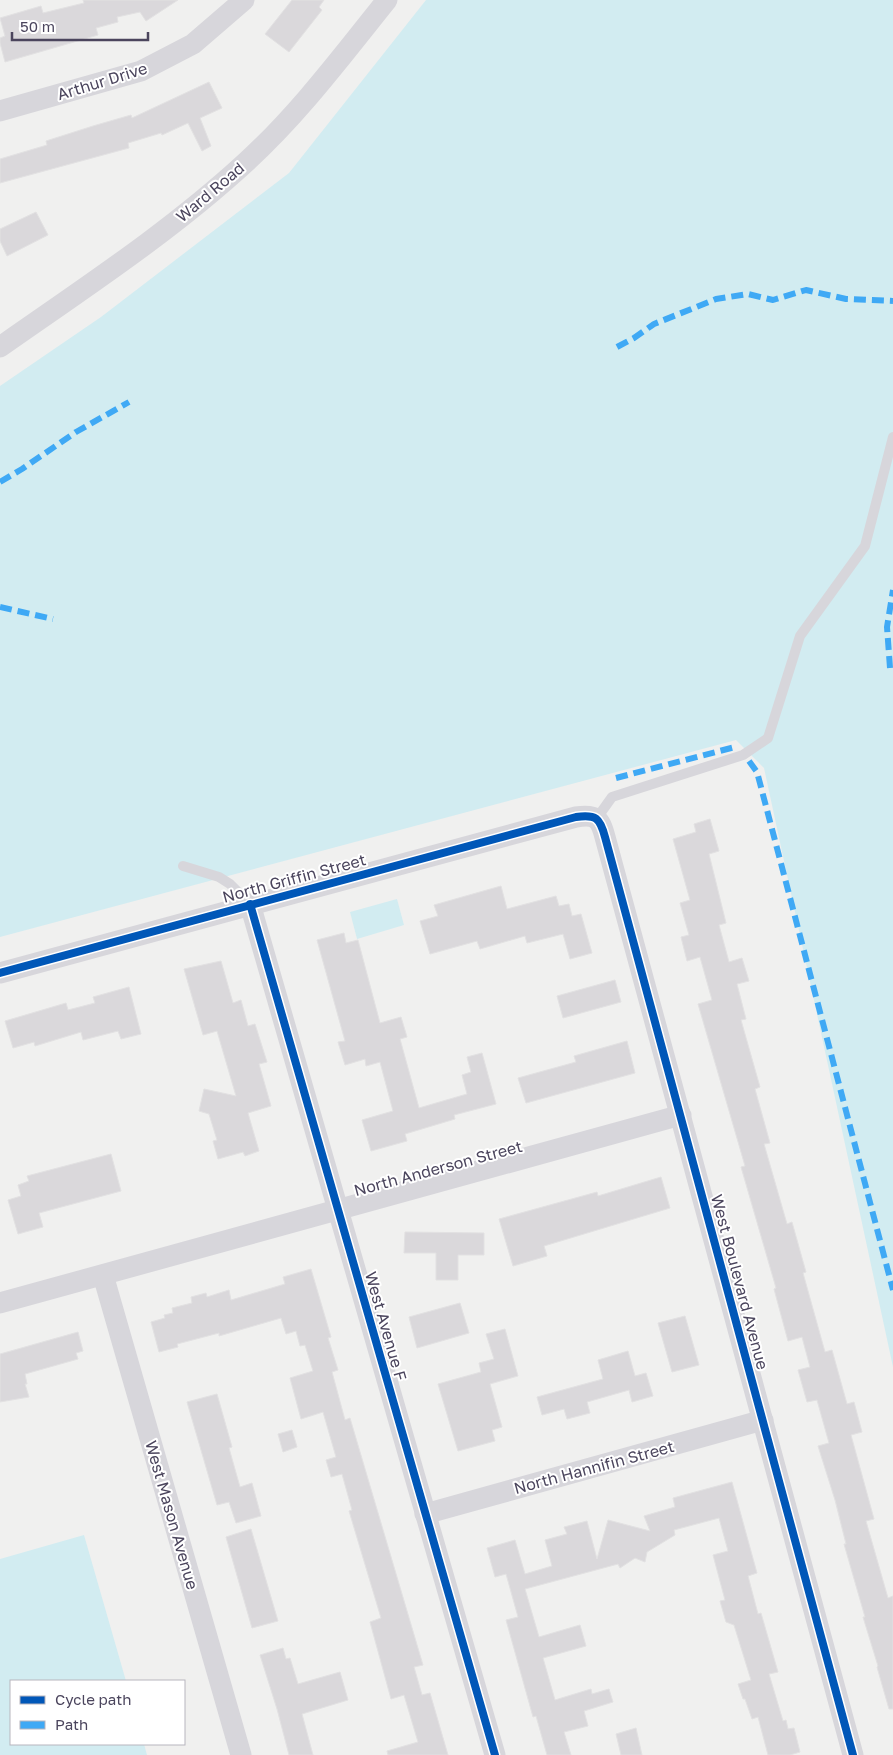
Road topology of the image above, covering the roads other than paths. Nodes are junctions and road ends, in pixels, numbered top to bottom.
1 (244, 0) edge
2 (387, 0) edge
3 (0, 111) edge
4 (0, 347) edge
5 (893, 437) edge
6 (596, 818) junction
7 (183, 866) dead end
8 (250, 904) junction
9 (0, 973) edge
10 (680, 1116) junction
11 (339, 1209) junction
12 (103, 1275) junction
13 (0, 1303) edge
14 (763, 1420) junction
15 (425, 1514) junction
16 (241, 1755) edge
17 (496, 1755) edge
18 (853, 1755) edge

1 - 3 street, Arthur Drive
2 - 4 street, Ward Road
5 - 6 lane
6 - 8 street, North Griffin Street
6 - 10 street, West Boulevard Avenue
7 - 8 lane
8 - 9 street, North Griffin Street
8 - 11 street, West Avenue F
10 - 11 street, North Anderson Street
10 - 14 street, West Boulevard Avenue
11 - 12 street, North Anderson Street
11 - 15 street, West Avenue F
12 - 13 street, North Anderson Street
12 - 16 street, West Mason Avenue
14 - 15 street, North Hannifin Street
14 - 18 street, West Boulevard Avenue
15 - 17 street, West Avenue F

